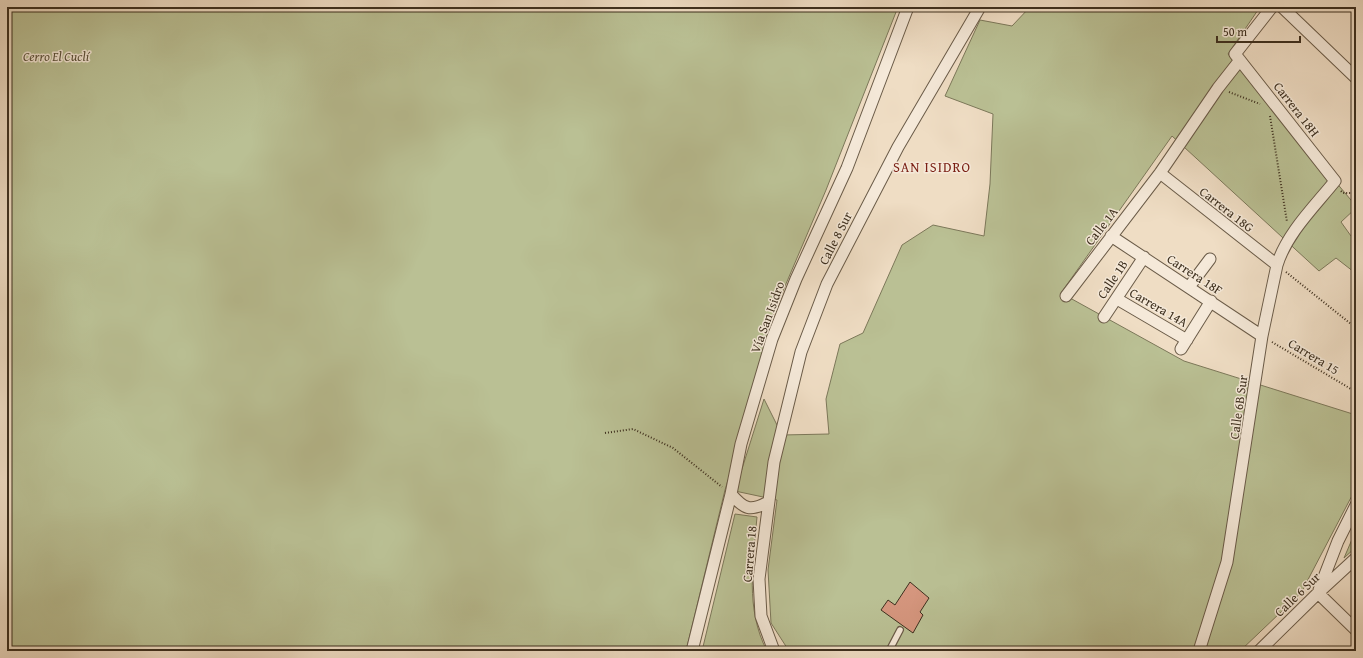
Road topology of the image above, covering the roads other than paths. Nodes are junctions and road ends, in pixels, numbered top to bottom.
1 (908, 7) edge
2 (980, 7) edge
3 (1272, 7) edge
4 (1282, 7) edge
5 (1238, 57) junction
6 (1356, 78) edge
7 (1160, 173) junction
8 (1336, 182) joint
9 (1111, 236) junction
10 (1144, 257) junction
11 (1210, 259) dead end
12 (1277, 265) junction
13 (1190, 287) junction
14 (1066, 296) dead end
15 (1117, 299) junction
16 (1211, 301) junction
17 (1104, 317) dead end
18 (1262, 336) junction
19 (731, 494) junction
20 (768, 502) junction
21 (1356, 505) edge
22 (1356, 558) edge
23 (1318, 593) junction
24 (900, 630) dead end
25 (1356, 630) edge
26 (1261, 650) edge
27 (692, 651) edge
28 (774, 651) edge
29 (890, 651) edge
30 (1199, 651) edge

1 - 19 street, Vía San Isidro
2 - 20 street, Calle 8 Sur
3 - 5 street, Calle 1A
4 - 6 street
5 - 7 street, Calle 1A
5 - 8 street, Carrera 18H
7 - 9 street, Calle 1A
7 - 12 street, Carrera 18G
8 - 12 street, Calle 6B Sur
9 - 10 street, Carrera 18F
9 - 14 street, Calle 1A
10 - 13 street, Carrera 18F
10 - 15 street, Calle 1B
11 - 13 street
12 - 18 street, Calle 6B Sur
13 - 16 street, Carrera 18F
15 - 16 street, Carrera 14A
15 - 17 street, Calle 1B
16 - 18 street, Carrera 18F
18 - 30 street, Calle 6B Sur
19 - 20 street, Carrera 18
19 - 27 street, Vía San Isidro
20 - 28 street, Carrera 18
21 - 23 street
22 - 23 street, Calle 6 Sur
23 - 25 street
23 - 26 street, Calle 6 Sur
24 - 29 lane

